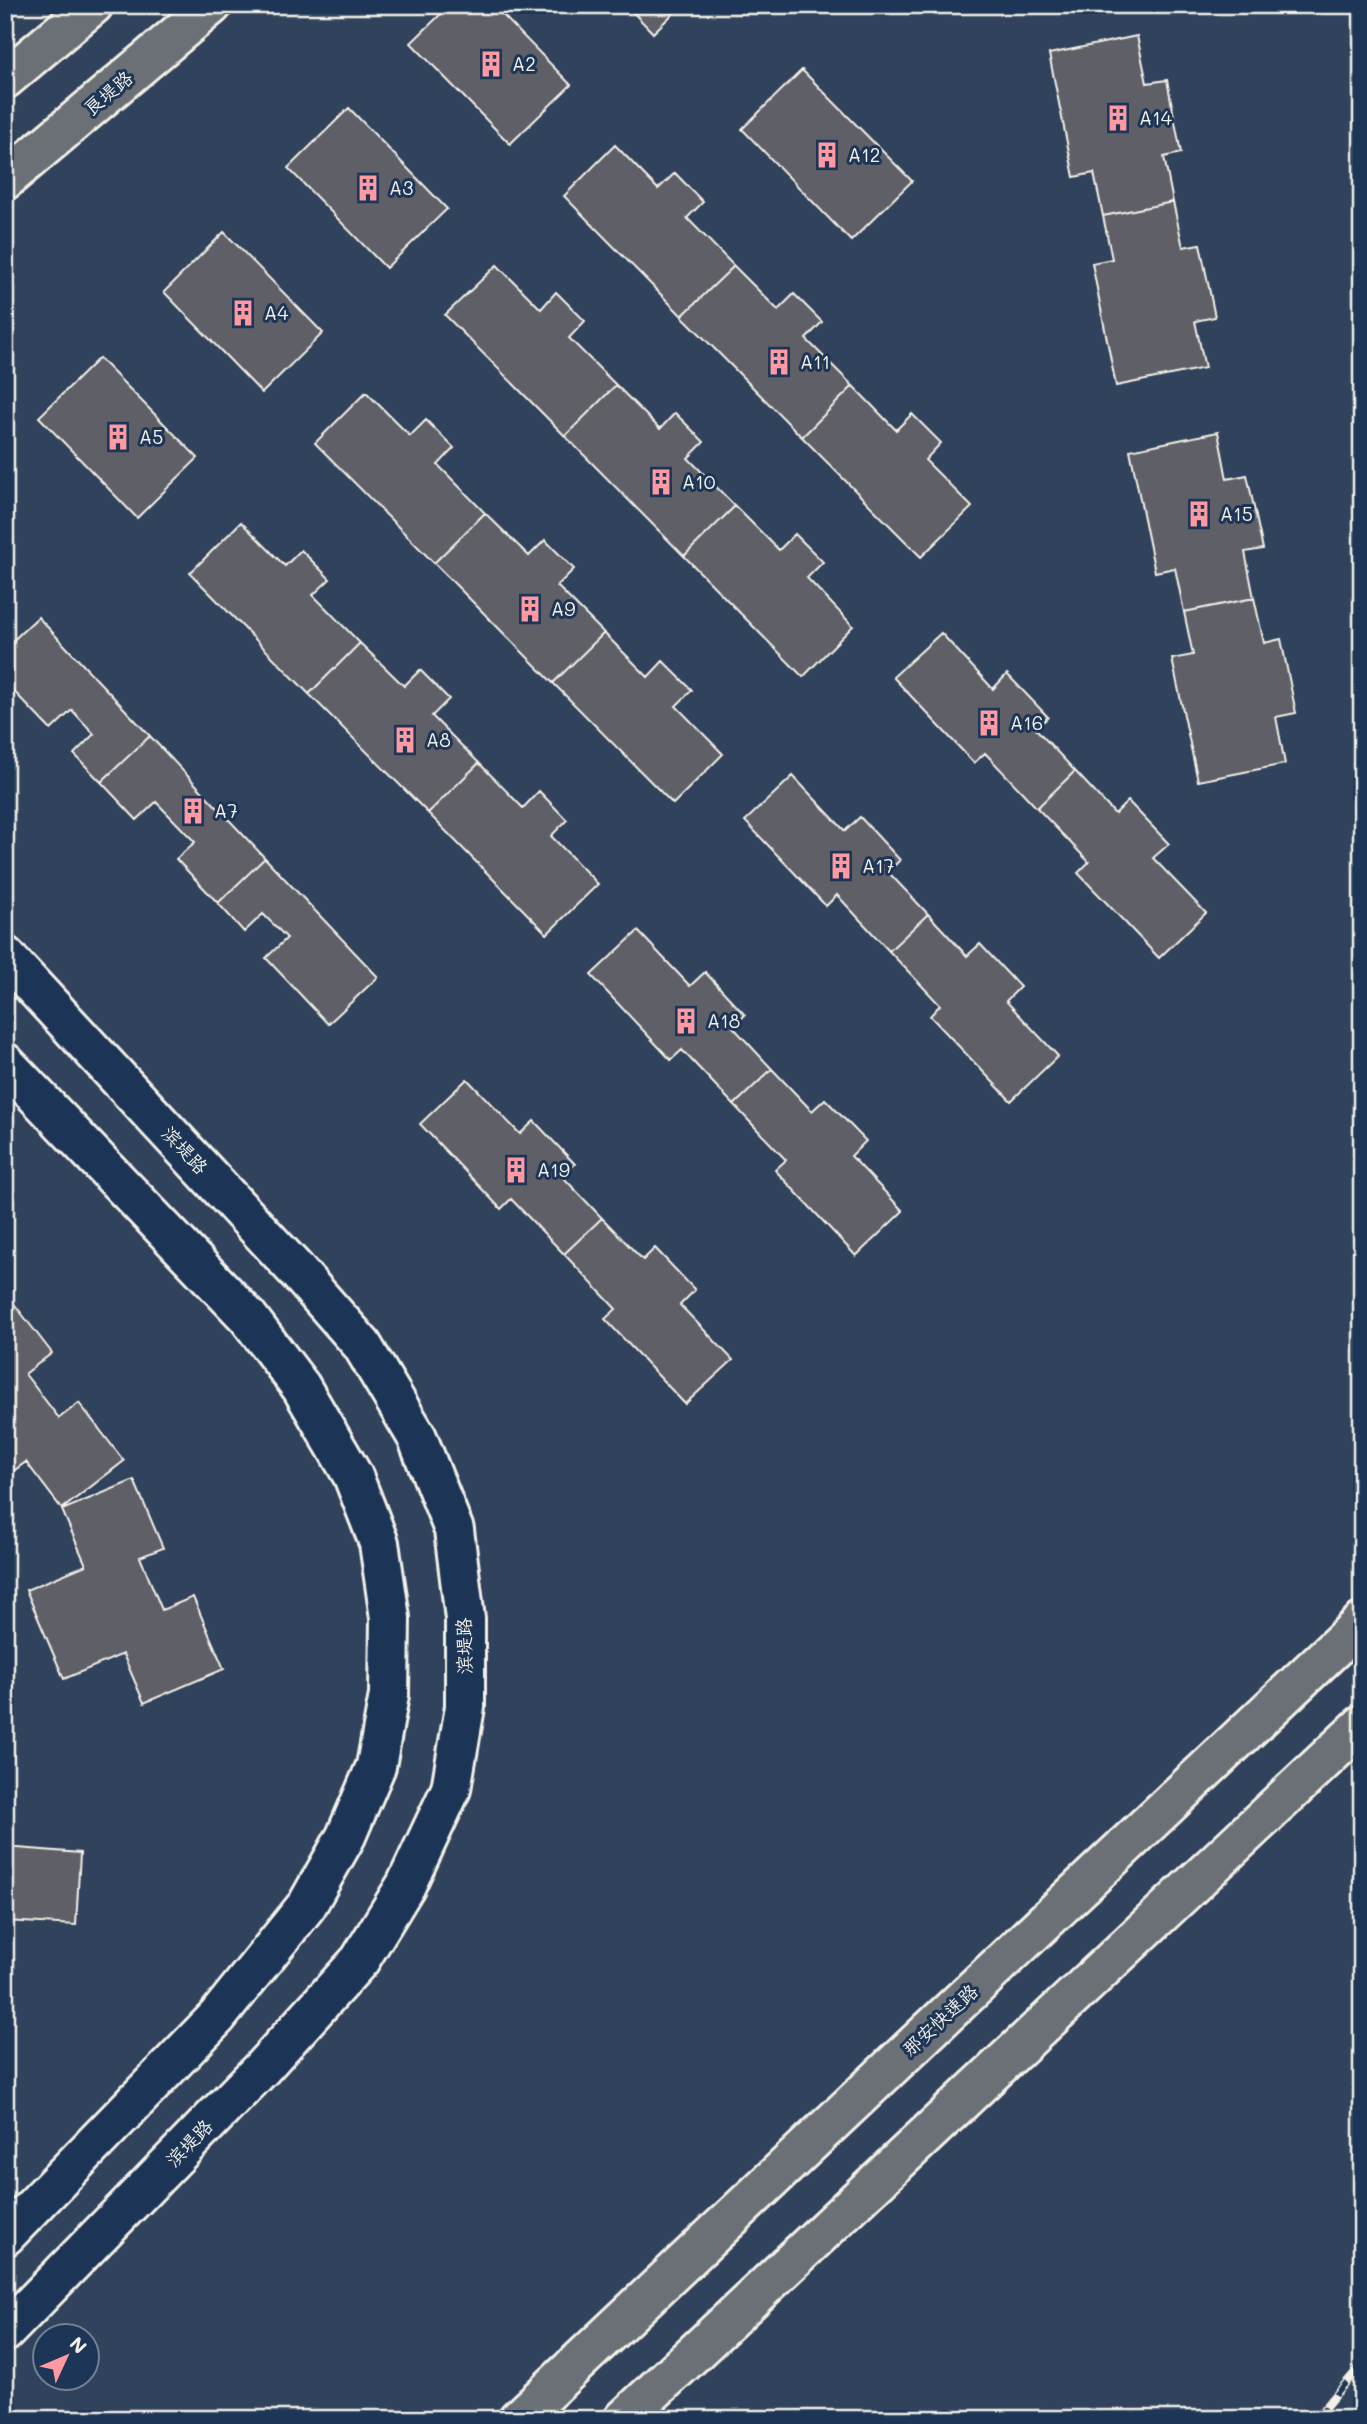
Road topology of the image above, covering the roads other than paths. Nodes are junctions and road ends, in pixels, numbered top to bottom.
1 (93, 5) edge
2 (212, 5) edge
3 (5, 79) edge
4 (5, 180) edge
5 (5, 956) edge
6 (5, 1063) edge
7 (1362, 1622) edge
8 (1362, 1725) edge
9 (5, 2236) edge
10 (5, 2332) edge
11 (518, 2419) edge
12 (624, 2419) edge

1 - 3 main road
2 - 4 main road, 良堤路
5 - 10 street, 滨堤路
6 - 9 street
7 - 11 main road, 那安快速路
8 - 12 main road

